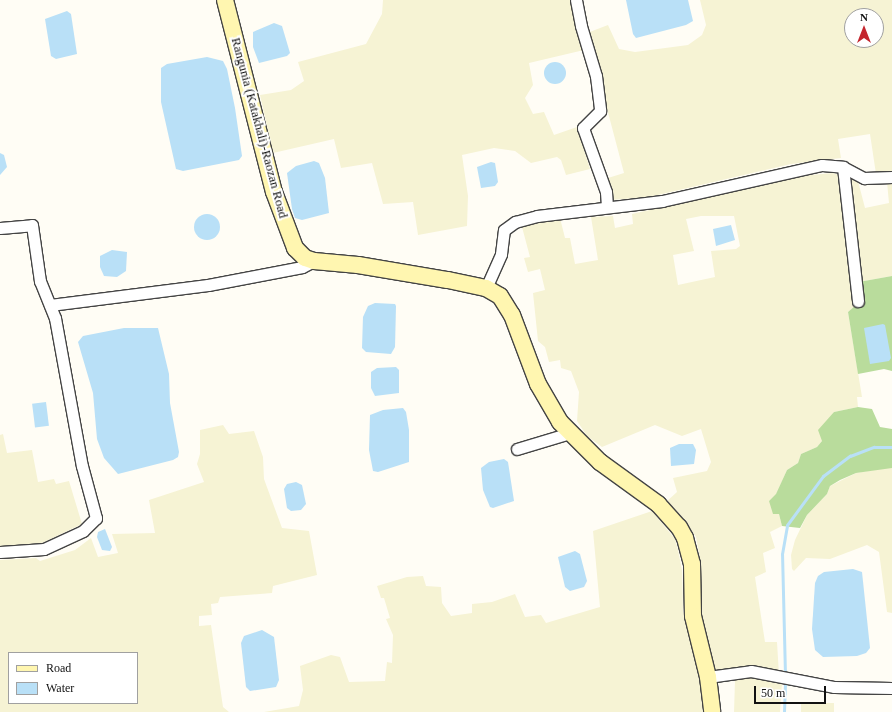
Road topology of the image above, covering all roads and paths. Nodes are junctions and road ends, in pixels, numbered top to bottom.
1 (224, 0) edge
2 (576, 0) edge
3 (843, 167) junction
4 (892, 177) edge
5 (607, 206) junction
6 (0, 228) edge
7 (314, 261) junction
8 (486, 288) junction
9 (858, 301) dead end
10 (50, 305) junction
11 (570, 433) junction
12 (517, 449) dead end
13 (0, 552) edge
14 (708, 677) junction
15 (892, 688) edge
16 (712, 712) edge

1 - 7 main road, Rangunia (Katakhali)-Raozan Road
2 - 5 street
3 - 4 street
3 - 5 street
3 - 9 street
5 - 8 street
6 - 10 street
7 - 8 main road, Rangunia (Katakhali)-Raozan Road
7 - 10 street
8 - 11 main road, Rangunia (Katakhali)-Raozan Road
10 - 13 street
11 - 12 street
11 - 14 main road, Rangunia (Katakhali)-Raozan Road
14 - 15 street
14 - 16 main road, Rangunia (Katakhali)-Raozan Road

